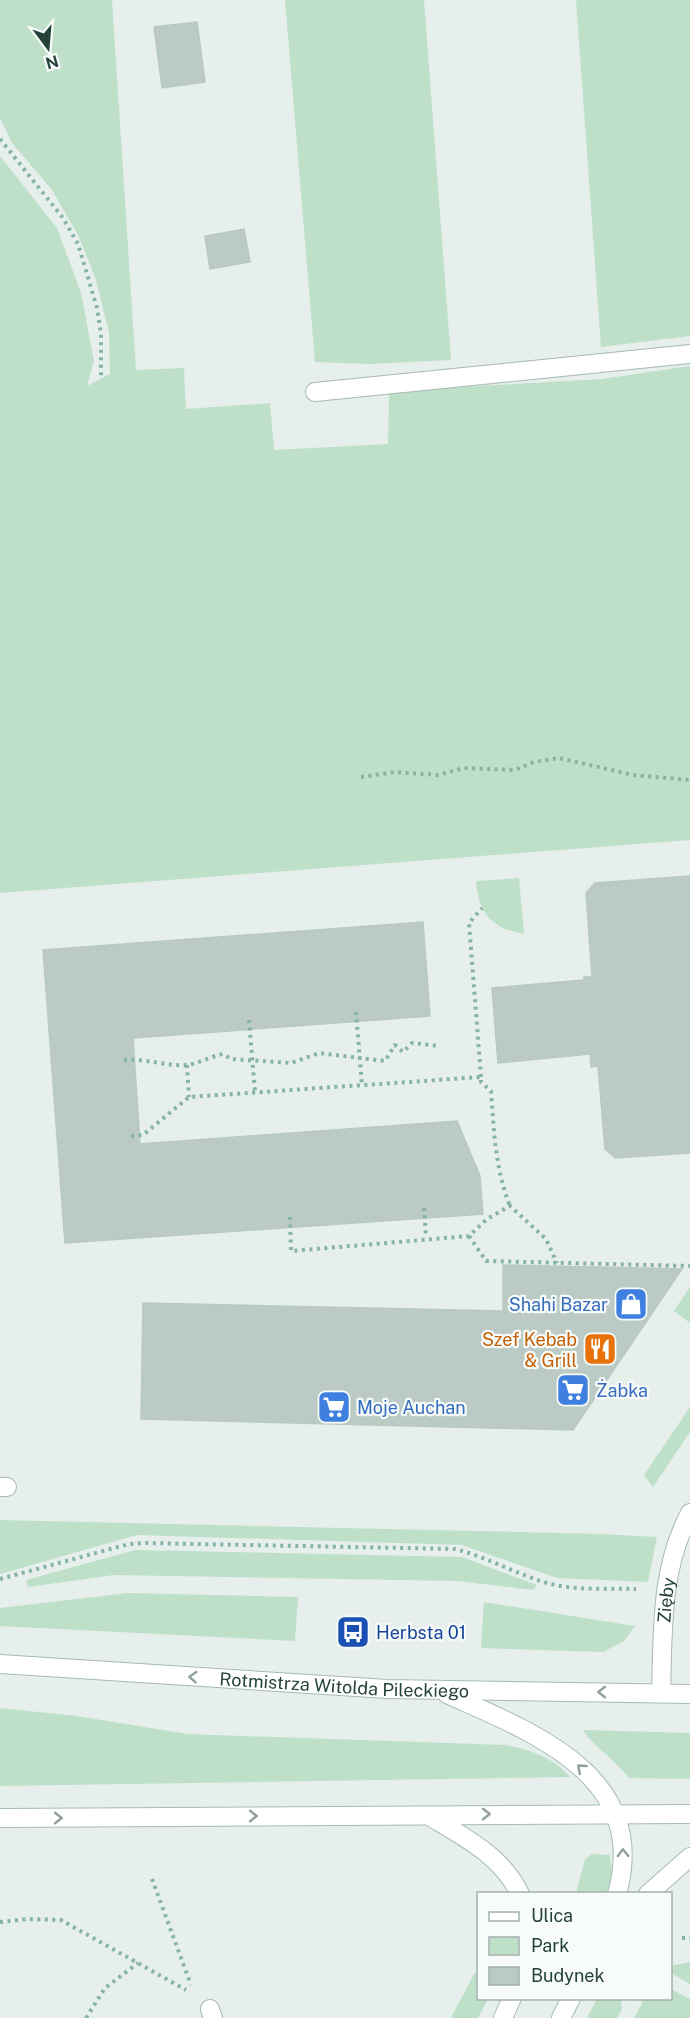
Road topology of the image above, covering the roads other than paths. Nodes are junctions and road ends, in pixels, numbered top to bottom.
1 (690, 354) edge
2 (315, 392) dead end
3 (690, 1512) edge
4 (0, 1664) edge
5 (440, 1691) junction
6 (661, 1693) junction
7 (690, 1694) edge
8 (617, 1813) junction
9 (690, 1814) edge
10 (427, 1815) junction
11 (0, 1818) edge
12 (690, 1857) edge
13 (519, 1892) edge
14 (617, 1892) edge
15 (649, 1892) edge
16 (511, 2000) edge
17 (570, 2000) edge
18 (503, 2018) edge
19 (561, 2018) edge

1 - 2 main road
3 - 6 main road, Zięby
5 -> 4 main road, Rotmistrza Witolda Pileckiego
6 -> 5 main road, Rotmistrza Witolda Pileckiego
8 -> 5 main road
6 - 7 main road, Rotmistrza Witolda Pileckiego
8 - 9 main road
10 -> 8 main road
14 -> 8 main road
11 -> 10 main road
10 - 13 main road
12 - 15 main road
16 - 18 main road
17 - 19 main road

